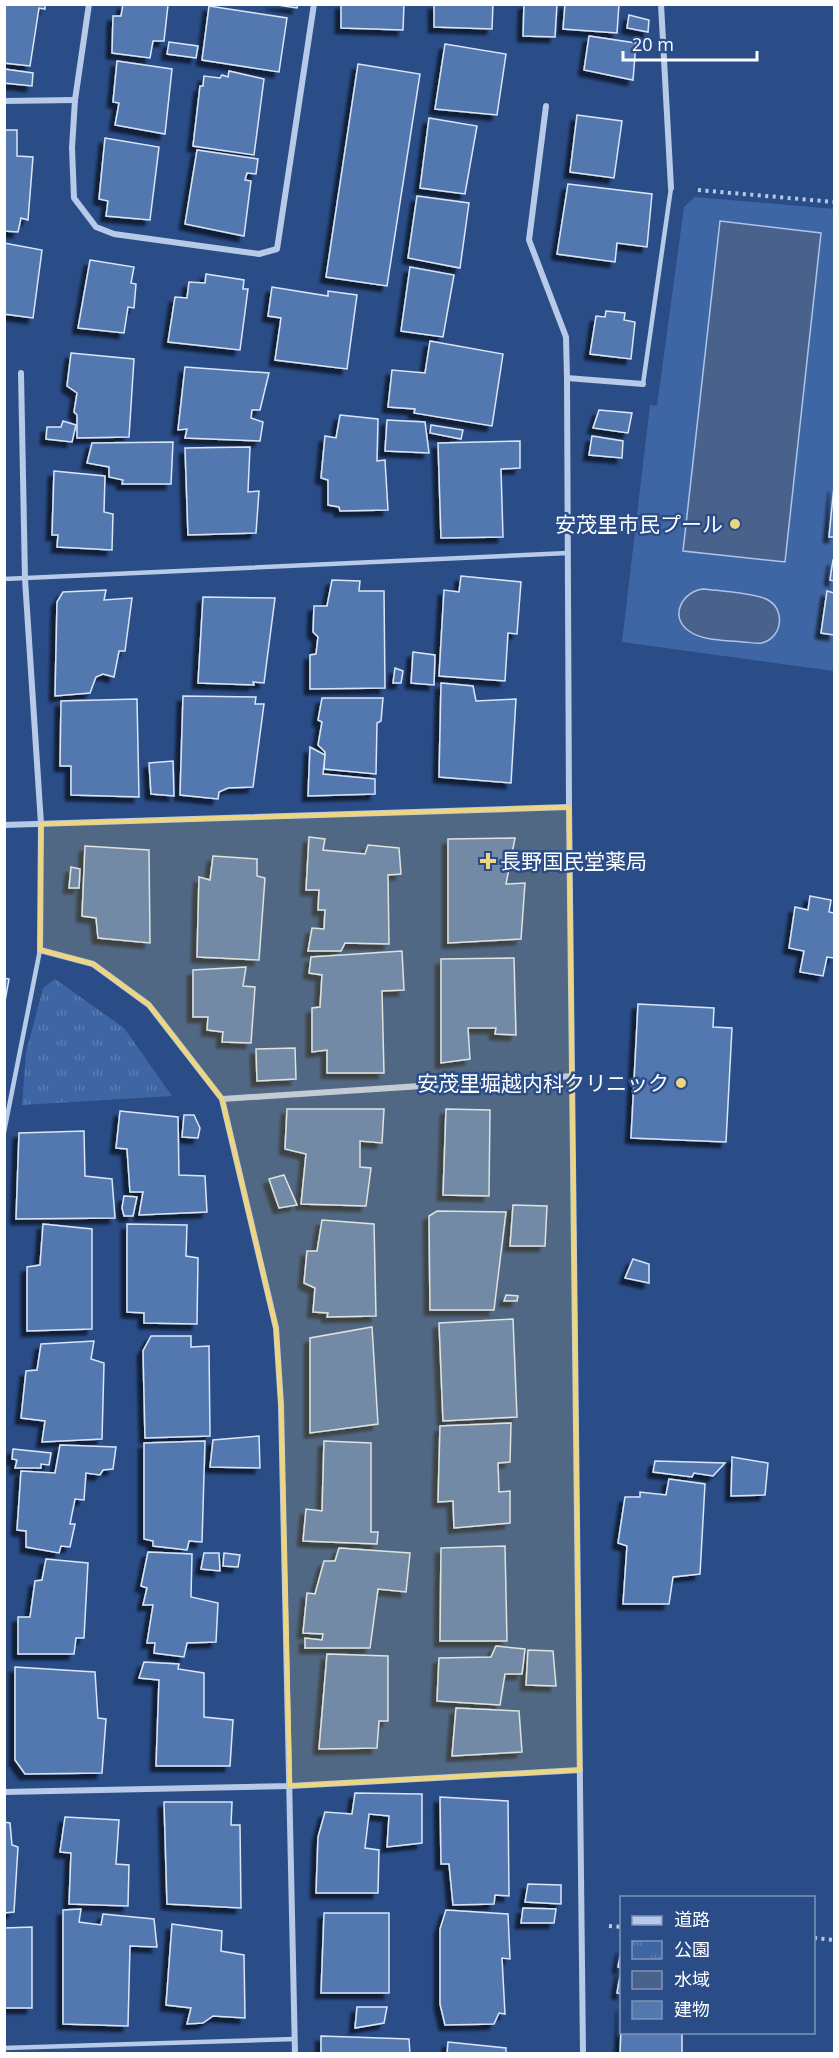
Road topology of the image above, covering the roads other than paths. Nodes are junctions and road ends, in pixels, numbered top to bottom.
1 (89, 4) edge
2 (314, 4) edge
3 (661, 4) edge
4 (75, 100) junction
5 (4, 101) edge
6 (546, 106) dead end
7 (671, 188) joint
8 (21, 373) dead end
9 (567, 378) junction
10 (643, 384) joint
11 (568, 553) junction
12 (4, 579) edge
13 (25, 579) junction
14 (570, 807) junction
15 (41, 824) junction
16 (4, 825) edge
17 (40, 950) junction
18 (573, 1076) junction
19 (222, 1099) junction
20 (4, 1132) edge
21 (580, 1770) junction
22 (290, 1786) junction
23 (4, 1792) edge
24 (295, 2038) junction
25 (4, 2048) edge
26 (295, 2054) edge
27 (583, 2054) edge

1 - 4 street
2 - 4 street
3 - 7 street
4 - 5 street
6 - 9 street
7 - 10 lane
8 - 13 street
9 - 10 street
9 - 11 street
11 - 13 lane
11 - 14 street
12 - 13 lane
13 - 15 street
14 - 15 street
14 - 18 street
15 - 16 street
15 - 17 street
17 - 19 street
17 - 20 lane
18 - 19 street
18 - 21 street
19 - 22 street
21 - 22 street
21 - 27 street
22 - 23 street
22 - 24 street
24 - 25 lane
24 - 26 street

